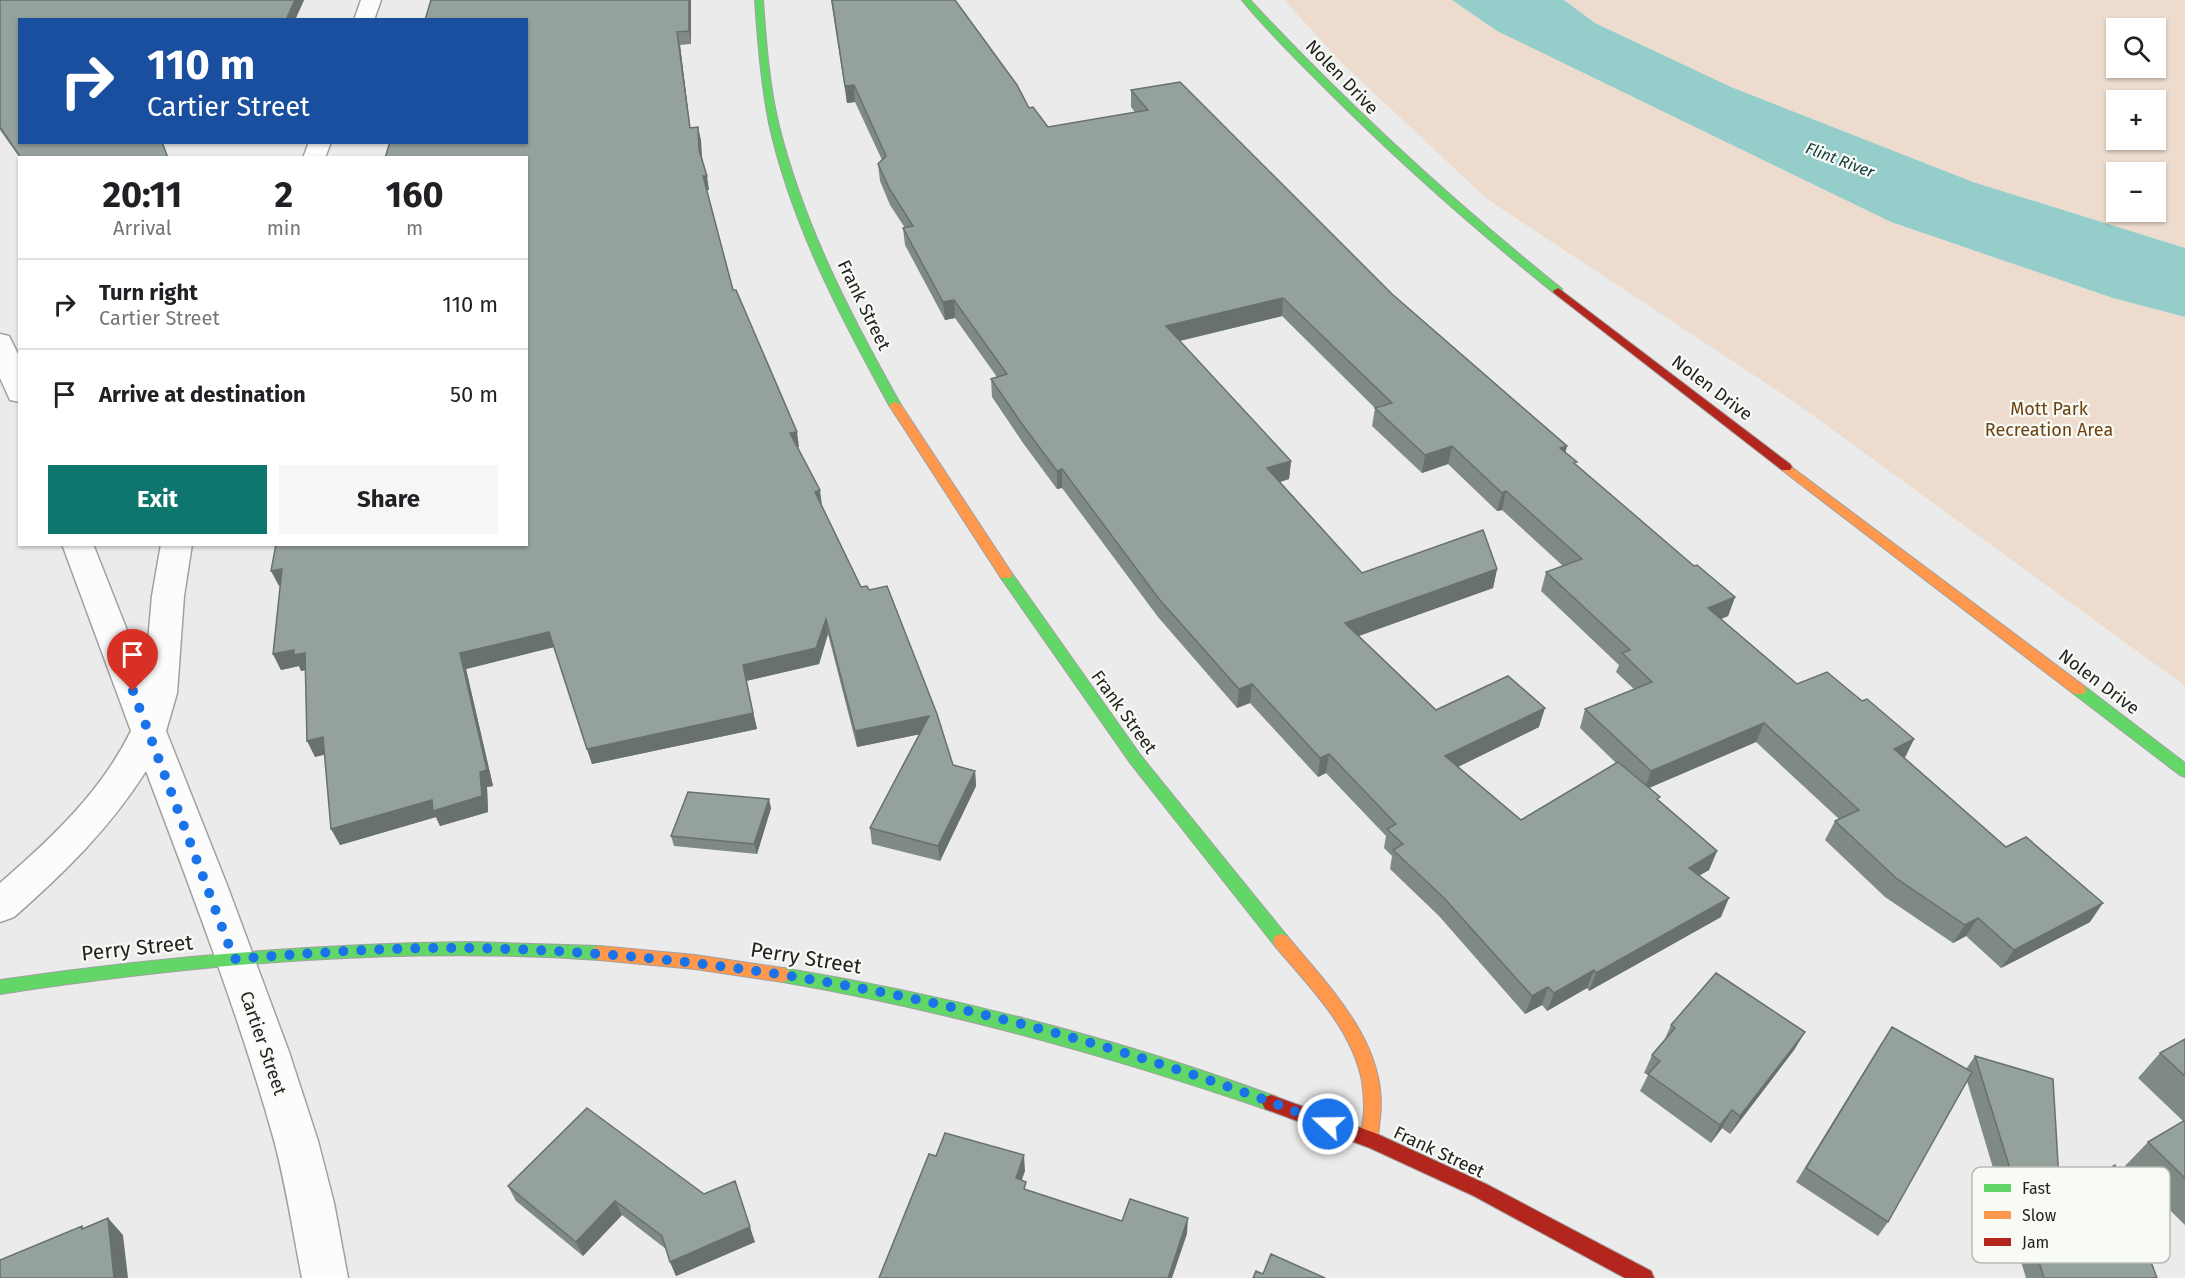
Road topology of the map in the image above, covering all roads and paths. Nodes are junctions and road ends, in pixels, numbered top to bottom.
1 (371, 0) edge
2 (759, 0) edge
3 (1246, 0) edge
4 (365, 18) edge
5 (0, 342) edge
6 (18, 389) edge
7 (78, 546) edge
8 (177, 546) edge
9 (149, 733) junction
10 (2185, 771) edge
11 (0, 906) edge
12 (234, 959) junction
13 (0, 987) edge
14 (1369, 1140) junction
15 (325, 1278) edge
16 (1644, 1278) edge

1 - 4 street
2 - 14 street, Frank Street
3 - 10 street, Nolen Drive
5 - 6 street
7 - 9 street, Cartier Street
8 - 9 street
9 - 11 street
9 - 12 street, Cartier Street
12 - 13 street, Perry Street
12 - 14 street, Perry Street
12 - 15 street, Cartier Street
14 - 16 street, Frank Street

